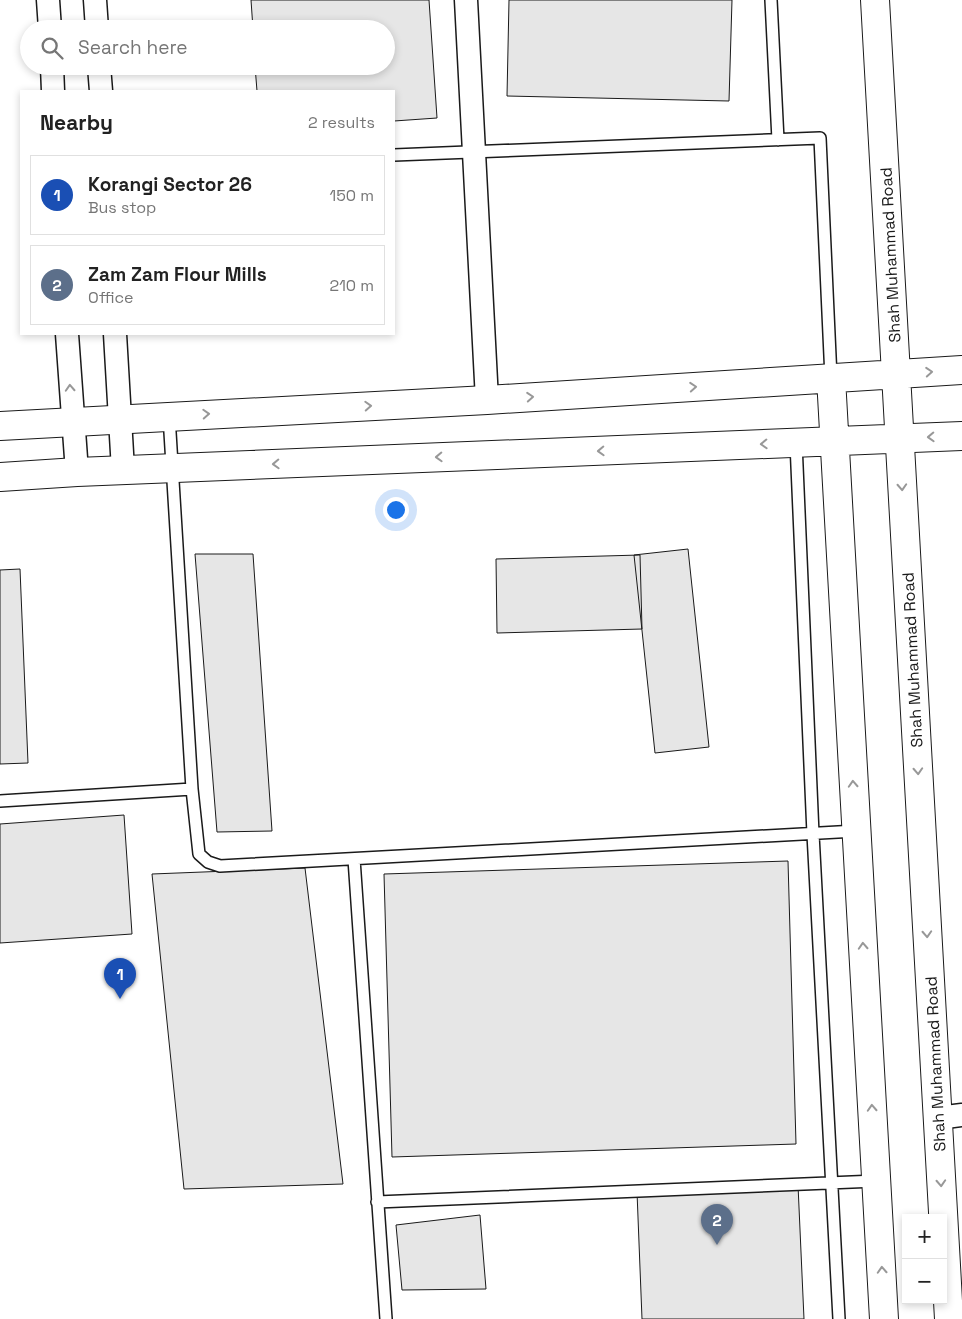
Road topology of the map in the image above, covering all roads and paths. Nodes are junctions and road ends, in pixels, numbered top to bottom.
1 (48, 0) edge
2 (96, 0) edge
3 (466, 0) edge
4 (771, 0) edge
5 (875, 0) edge
6 (49, 20) edge
7 (97, 20) edge
8 (52, 75) edge
9 (100, 75) edge
10 (53, 90) edge
11 (101, 90) edge
12 (778, 140) junction
13 (474, 151) junction
14 (395, 155) edge
15 (67, 335) edge
16 (115, 335) edge
17 (962, 370) edge
18 (896, 374) junction
19 (831, 378) junction
20 (487, 400) junction
21 (169, 416) junction
22 (119, 418) junction
23 (72, 421) junction
24 (0, 426) edge
25 (900, 438) junction
26 (962, 441) edge
27 (833, 442) junction
28 (796, 443) junction
29 (174, 468) junction
30 (123, 470) junction
31 (77, 472) junction
32 (0, 477) edge
33 (192, 788) junction
34 (0, 801) edge
35 (856, 832) junction
36 (813, 834) junction
37 (354, 859) junction
38 (950, 1116) edge
39 (876, 1181) junction
40 (830, 1183) junction
41 (377, 1202) junction
42 (386, 1319) edge
43 (839, 1319) edge
44 (884, 1319) edge
45 (949, 1319) edge

1 - 6 street
2 - 7 street
3 - 13 street
4 - 12 lane
5 - 18 street, Shah Muhammad Road
8 - 10 street
9 - 11 street
12 - 13 lane
12 - 19 lane
13 - 14 lane
13 - 20 street
23 -> 15 street
16 - 22 street
18 -> 17 street
18 - 19 street
18 - 25 street, Shah Muhammad Road
20 -> 19 street
19 - 27 street
21 -> 20 street
21 - 22 street
21 - 29 lane
22 - 23 street
22 - 30 street
23 - 24 street
23 - 31 street
26 -> 25 street
25 - 27 street
25 -> 38 street, Shah Muhammad Road
27 - 28 street
35 -> 27 street
28 -> 29 street
28 - 36 lane
29 - 30 street
29 - 33 lane
30 - 31 street
31 - 32 street
33 - 34 lane
33 - 37 lane
35 - 36 lane
39 -> 35 street
36 - 37 lane
36 - 40 lane
37 - 41 lane
38 -> 45 street, Shah Muhammad Road
39 - 40 lane
44 -> 39 street
40 - 41 lane
40 - 43 lane
41 - 42 lane

